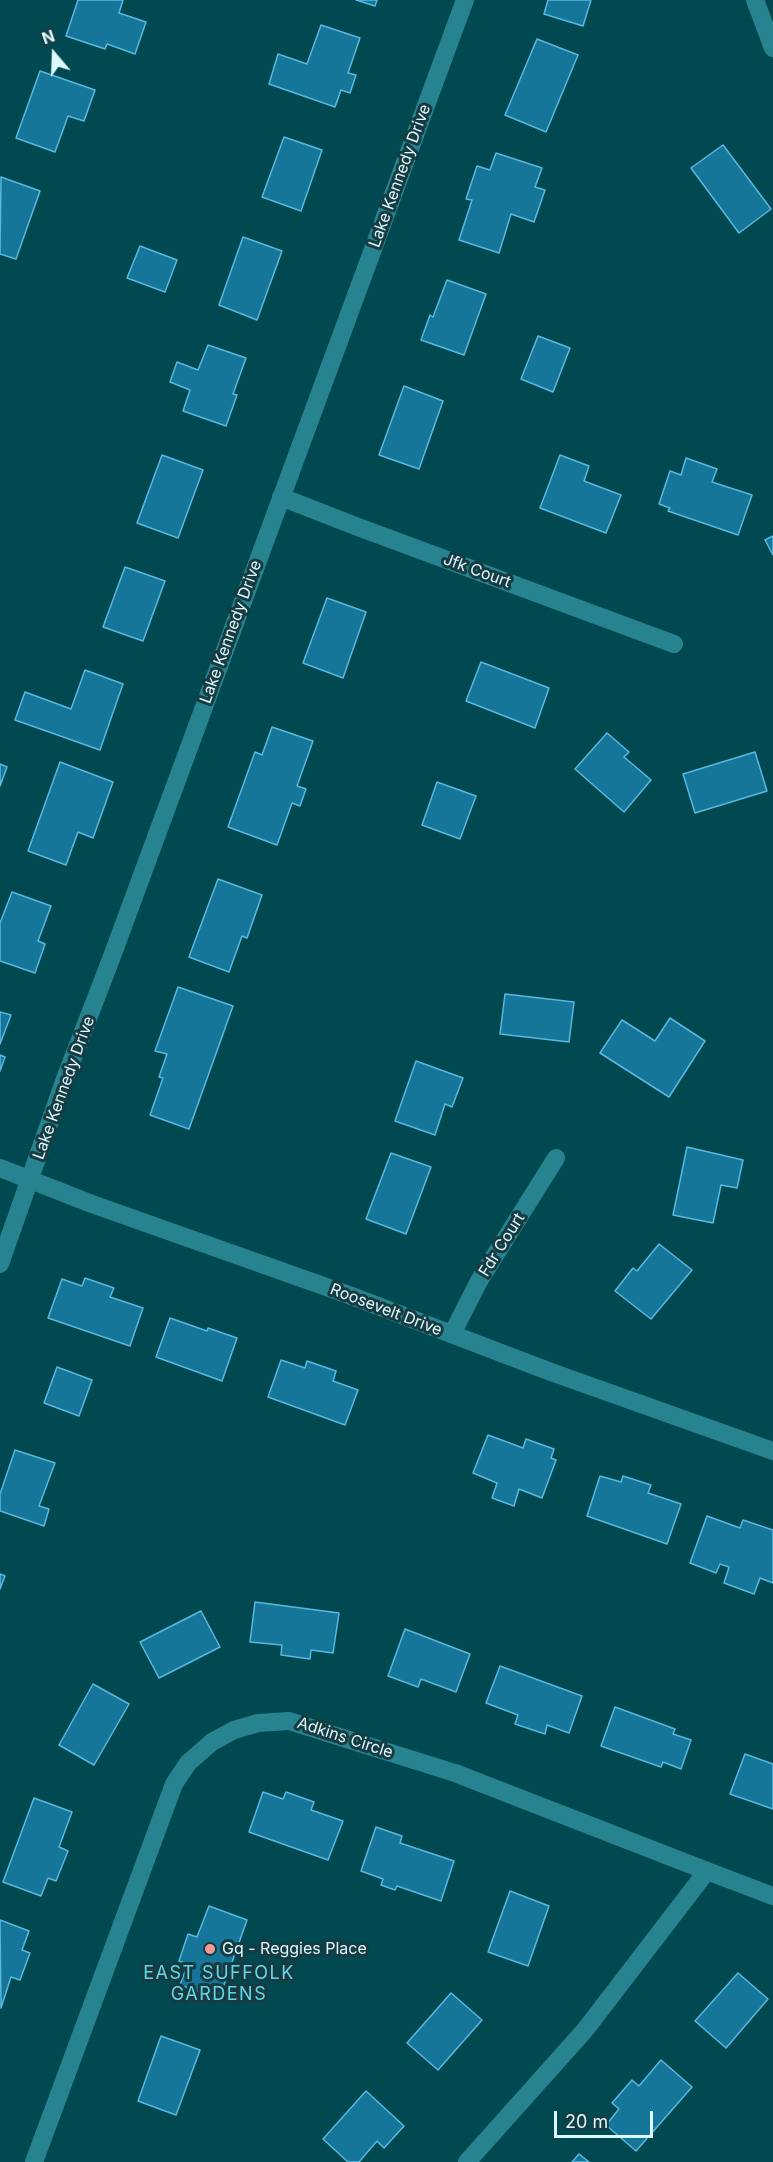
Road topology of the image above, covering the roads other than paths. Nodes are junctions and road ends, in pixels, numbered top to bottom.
1 (465, 0) edge
2 (755, 0) edge
3 (773, 48) edge
4 (281, 496) junction
5 (674, 644) dead end
6 (556, 1158) dead end
7 (0, 1168) edge
8 (31, 1180) junction
9 (0, 1264) edge
10 (452, 1334) junction
11 (773, 1451) edge
12 (707, 1871) junction
13 (773, 1896) edge
14 (34, 2162) edge
15 (467, 2162) edge

1 - 4 street, Lake Kennedy Drive
2 - 3 street
4 - 5 street, Jfk Court
4 - 8 street, Lake Kennedy Drive
6 - 10 street, Fdr Court
7 - 8 street, Roosevelt Drive
8 - 9 street, Lake Kennedy Drive
8 - 10 street, Roosevelt Drive
10 - 11 street, Roosevelt Drive
12 - 13 street, Adkins Circle
12 - 14 street, Adkins Circle
12 - 15 street

